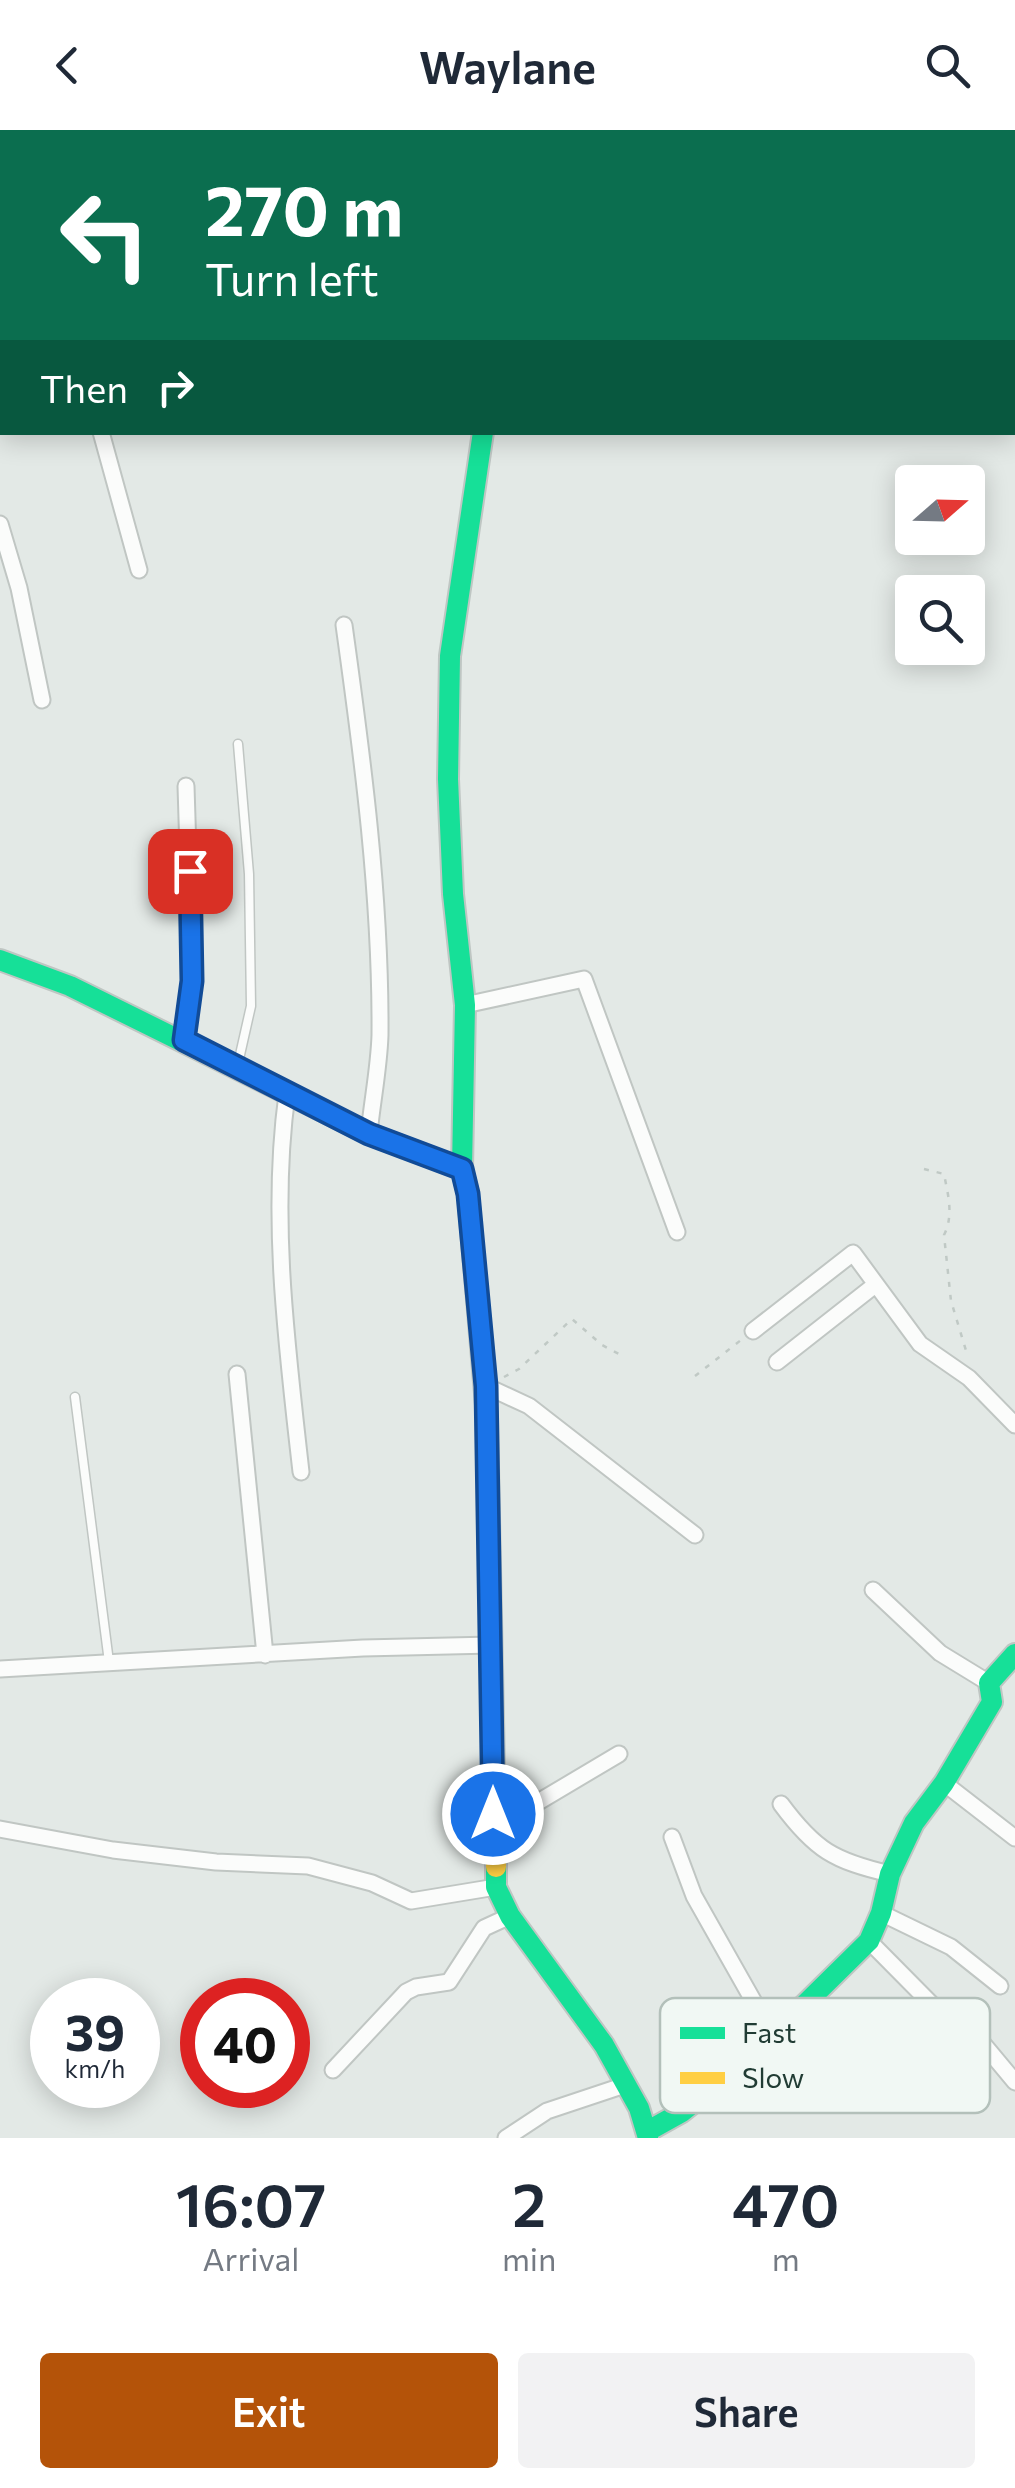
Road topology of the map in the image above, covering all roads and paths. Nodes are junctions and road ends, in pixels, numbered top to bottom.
1 (102, 435) edge
2 (482, 435) edge
3 (0, 524) edge
4 (138, 570) dead end
5 (344, 625) dead end
6 (42, 700) dead end
7 (238, 744) dead end
8 (186, 786) dead end
9 (0, 960) edge
10 (465, 1005) junction
11 (184, 1040) junction
12 (237, 1068) junction
13 (287, 1094) junction
14 (369, 1134) junction
15 (462, 1169) junction
16 (924, 1169) dead end
17 (677, 1232) dead end
18 (875, 1285) junction
19 (753, 1331) joint
20 (619, 1354) dead end
21 (777, 1362) dead end
22 (237, 1374) dead end
23 (695, 1376) dead end
24 (969, 1378) junction
25 (486, 1386) junction
26 (75, 1397) dead end
27 (1015, 1425) edge
28 (301, 1472) dead end
29 (694, 1535) dead end
30 (873, 1590) dead end
31 (492, 1645) junction
32 (1015, 1654) edge
33 (265, 1655) junction
34 (108, 1662) junction
35 (0, 1669) edge
36 (989, 1683) junction
37 (619, 1754) dead end
38 (944, 1783) junction
39 (782, 1804) dead end
40 (493, 1814) junction
41 (0, 1829) edge
42 (672, 1837) dead end
43 (1015, 1838) edge
44 (890, 1874) junction
45 (496, 1887) junction
46 (881, 1912) junction
47 (510, 1916) junction
48 (869, 1941) junction
49 (1000, 1986) dead end
50 (751, 1998) edge
51 (810, 1998) edge
52 (925, 1998) edge
53 (990, 2052) edge
54 (333, 2070) dead end
55 (1015, 2082) edge
56 (625, 2085) junction
57 (681, 2113) edge
58 (648, 2135) edge
59 (506, 2138) edge

1 - 4 street
2 - 10 street
3 - 6 street
5 - 14 street
7 - 12 lane
8 - 11 street
9 - 11 street
10 - 15 street
10 - 17 street
11 - 12 street
12 - 13 street
13 - 14 street
13 - 28 street
14 - 15 street
15 - 25 street
16 - 24 path
18 - 19 street
18 - 21 street
18 - 24 street
19 - 23 path
20 - 25 path
22 - 33 street
24 - 27 street
25 - 29 street
25 - 31 street
26 - 34 lane
30 - 36 street
31 - 33 street
31 - 40 street
32 - 36 street
33 - 34 street
34 - 35 street
36 - 38 street
37 - 40 street
38 - 43 street
38 - 44 street
39 - 44 street
40 - 45 street
41 - 45 street
42 - 50 street
44 - 46 street
45 - 47 street
46 - 48 street
46 - 49 street
47 - 54 street
47 - 56 street
48 - 51 street
48 - 52 street
53 - 55 street
56 - 58 street
56 - 59 street
57 - 58 street

